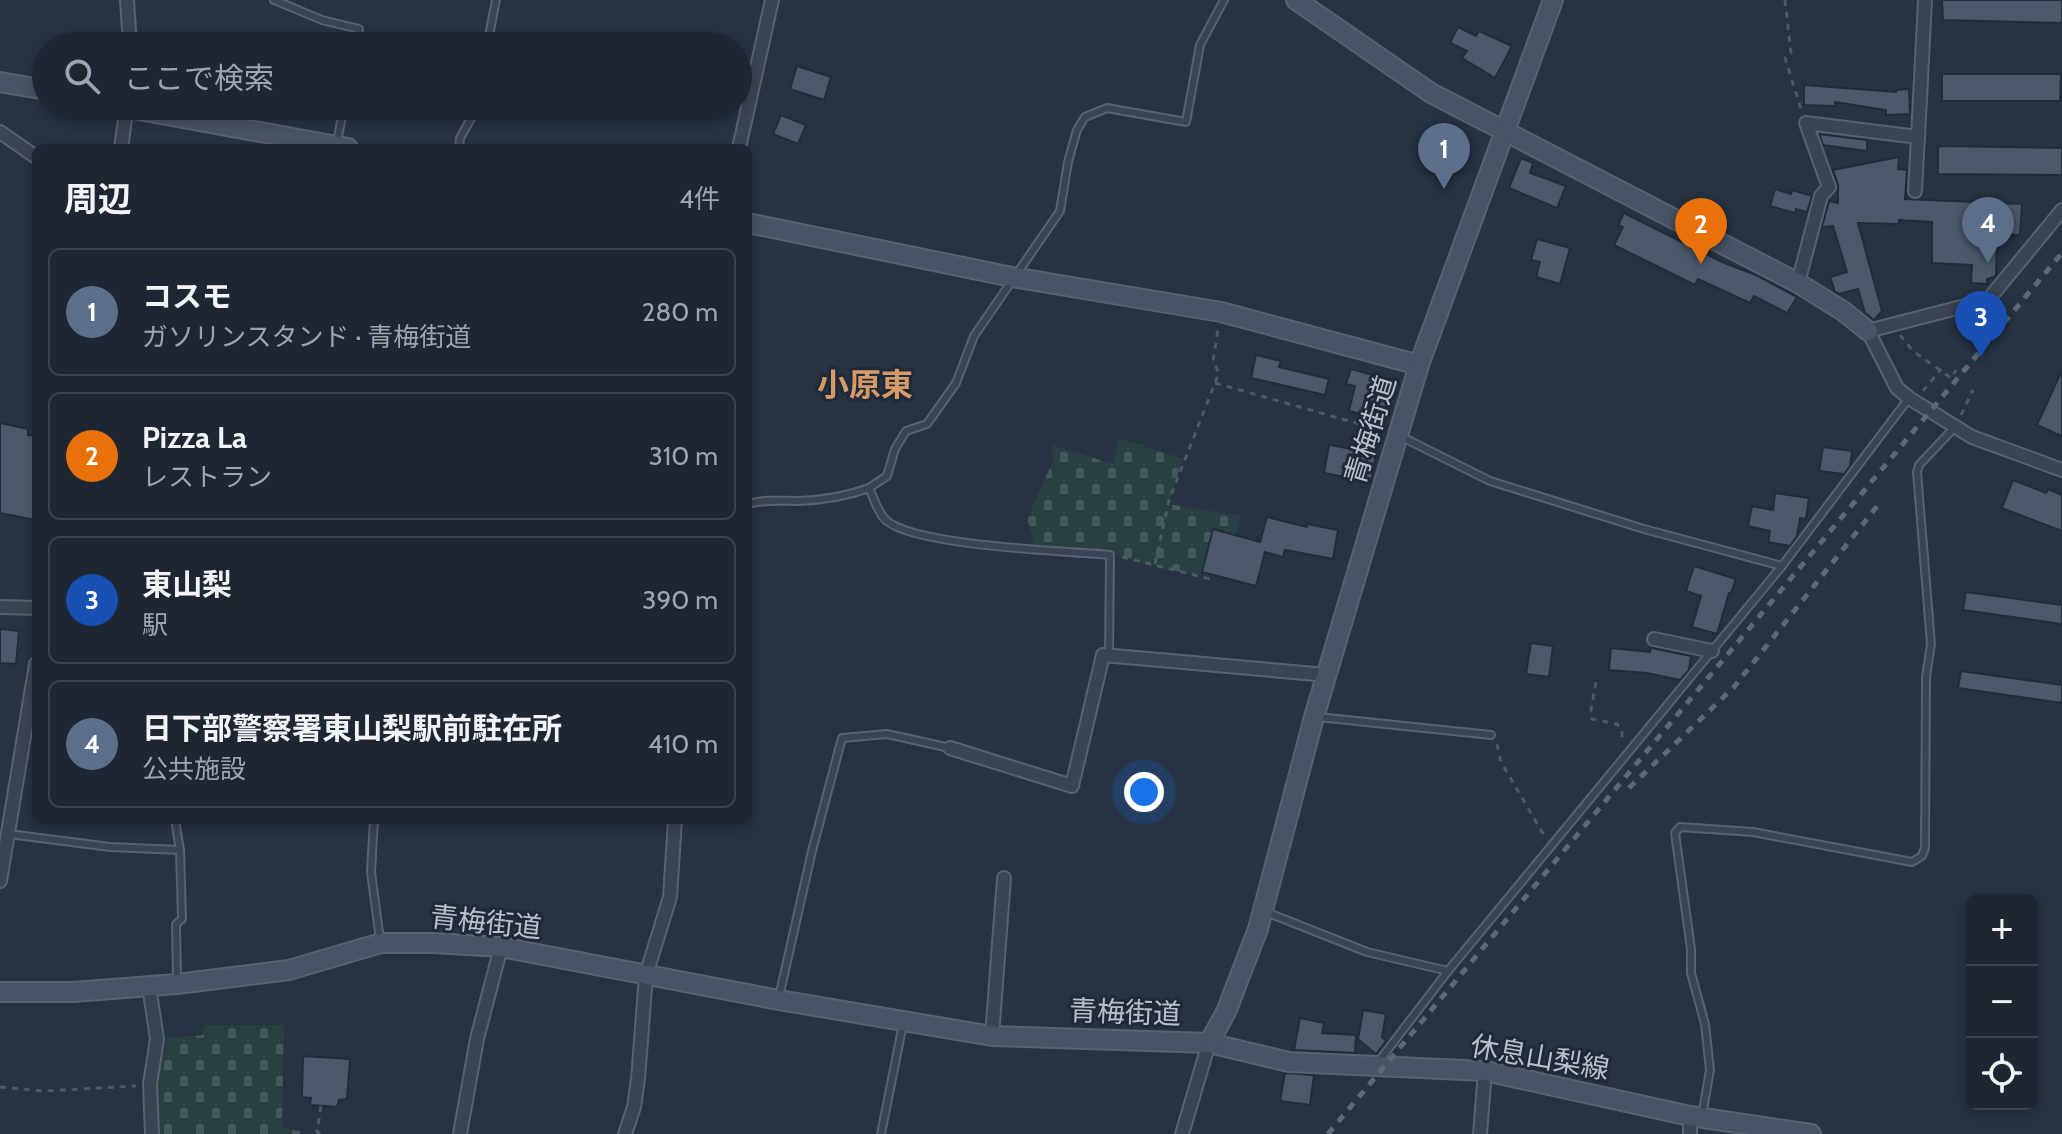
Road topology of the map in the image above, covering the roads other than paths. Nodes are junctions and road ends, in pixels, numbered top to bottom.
1 (127, 0) edge
2 (274, 0) edge
3 (496, 0) edge
4 (772, 0) edge
5 (1224, 0) edge
6 (1296, 0) edge
7 (1553, 0) edge
8 (1925, 0) edge
9 (129, 32) edge
10 (358, 32) edge
11 (490, 32) edge
12 (0, 82) edge
13 (32, 88) edge
14 (752, 90) edge
15 (123, 120) edge
16 (195, 120) edge
17 (343, 120) edge
18 (470, 120) edge
19 (745, 120) edge
20 (0, 132) edge
21 (1504, 133) junction
22 (1918, 137) junction
23 (121, 144) edge
24 (326, 144) edge
25 (342, 144) edge
26 (459, 144) edge
27 (740, 144) edge
28 (32, 154) edge
29 (1915, 191) dead end
30 (2062, 210) edge
31 (752, 224) edge
32 (1012, 277) junction
33 (1798, 283) junction
34 (1868, 331) junction
35 (1419, 365) junction
36 (1912, 400) junction
37 (1954, 428) junction
38 (1397, 434) junction
39 (2062, 470) edge
40 (869, 488) junction
41 (752, 503) edge
42 (1782, 566) junction
43 (0, 607) edge
44 (32, 608) edge
45 (1654, 639) dead end
46 (1712, 651) junction
47 (1109, 656) junction
48 (1327, 675) junction
49 (32, 696) edge
50 (1314, 717) junction
51 (1491, 735) road end
52 (950, 748) joint
53 (176, 824) edge
54 (374, 824) edge
55 (675, 824) edge
56 (9, 834) junction
57 (180, 850) junction
58 (3, 854) edge
59 (1004, 878) dead end
60 (0, 881) edge
61 (1262, 911) junction
62 (381, 943) junction
63 (501, 947) junction
64 (1448, 971) junction
65 (646, 975) junction
66 (177, 984) junction
67 (149, 986) junction
68 (0, 992) edge
69 (779, 1000) junction
70 (904, 1019) junction
71 (992, 1036) junction
72 (1209, 1043) junction
73 (1375, 1066) junction
74 (1485, 1071) junction
75 (1694, 1123) edge
76 (152, 1134) edge
77 (460, 1134) edge
78 (625, 1134) edge
79 (881, 1134) edge
80 (1182, 1134) edge
81 (1480, 1134) edge
82 (1811, 1134) edge

1 - 9 street
2 - 10 lane
3 - 11 lane
4 - 14 street
5 - 32 lane
6 - 21 main road
7 - 21 main road, 青梅街道
8 - 22 street
12 - 13 main road
15 - 23 street
16 - 24 main road
17 - 25 lane
18 - 26 lane
19 - 27 street
20 - 28 street
21 - 33 main road
21 - 35 main road, 青梅街道
22 - 29 street
22 - 33 street
30 - 34 street
31 - 32 main road
32 - 35 main road
32 - 40 lane
33 - 34 main road
34 - 36 street
35 - 38 main road, 青梅街道
36 - 37 street
36 - 42 lane
37 - 39 street
37 - 75 lane
38 - 42 lane
38 - 48 main road, 青梅街道
40 - 41 lane
40 - 47 lane
42 - 46 lane
43 - 44 street
45 - 46 street
46 - 64 lane
47 - 48 street
47 - 52 street
48 - 50 main road, 青梅街道
49 - 56 street
50 - 51 lane
50 - 61 main road, 青梅街道
52 - 69 lane
53 - 57 lane
54 - 62 lane
55 - 65 street
56 - 57 lane
56 - 58 street
57 - 66 lane
58 - 60 street
59 - 71 street
61 - 64 lane
61 - 72 main road, 青梅街道
62 - 63 main road, 青梅街道
62 - 66 main road, 青梅街道
63 - 65 main road, 青梅街道
63 - 77 street
64 - 73 lane
65 - 69 main road, 青梅街道
65 - 78 street
66 - 67 main road, 青梅街道
67 - 68 main road, 青梅街道
67 - 76 street
69 - 70 main road, 青梅街道
70 - 71 main road, 青梅街道
70 - 79 lane
71 - 72 main road, 青梅街道
72 - 73 main road, 休息山梨線
72 - 80 street
73 - 74 main road, 休息山梨線
74 - 75 main road, 休息山梨線
74 - 81 street
75 - 82 main road, 休息山梨線

